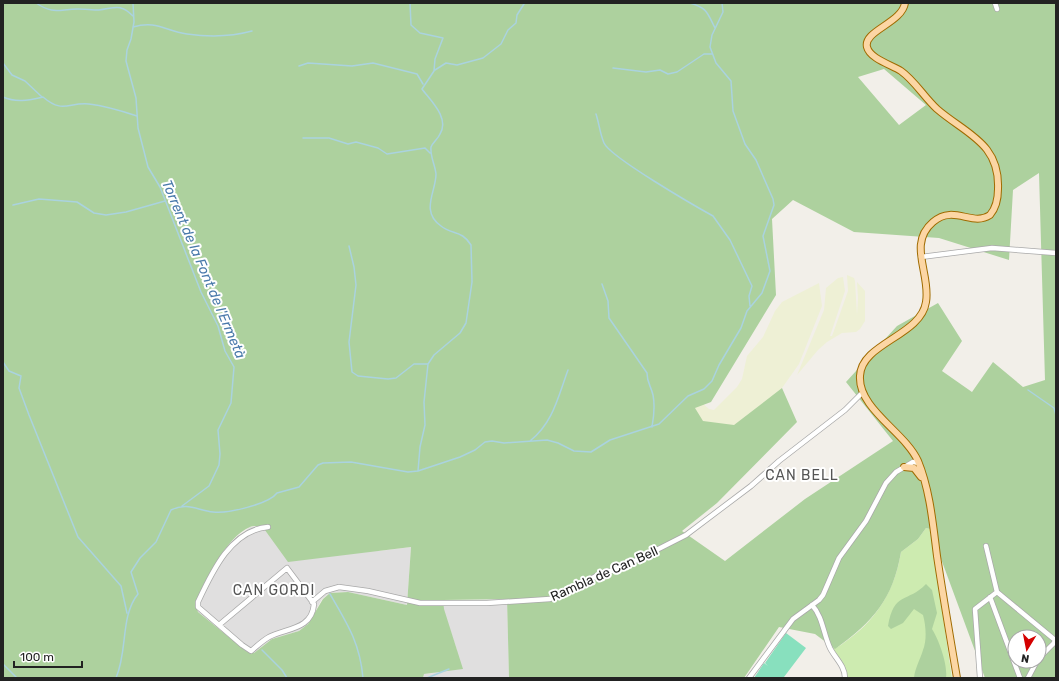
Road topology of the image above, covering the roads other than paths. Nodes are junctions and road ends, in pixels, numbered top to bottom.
1 (905, 3) edge
2 (995, 3) edge
3 (997, 9) dead end
4 (1056, 253) edge
5 (921, 257) junction
6 (863, 392) junction
7 (916, 460) junction
8 (904, 467) junction
9 (925, 486) junction
10 (268, 527) dead end
11 (986, 546) dead end
12 (997, 592) junction
13 (990, 597) junction
14 (312, 602) junction
15 (812, 605) junction
16 (219, 625) junction
17 (1042, 629) edge
18 (1047, 633) edge
19 (1047, 651) edge
20 (749, 678) edge
21 (845, 678) edge
22 (957, 678) edge
23 (980, 678) edge
24 (1020, 678) edge

1 - 5 main road
2 - 3 street
4 - 5 street
5 - 6 main road
6 - 7 main road
6 - 14 street, Rambla de Can Bell
7 - 8 main road
7 - 9 main road
8 - 9 main road
8 - 15 street
9 - 22 main road
10 - 16 street
11 - 12 street
12 - 13 street
12 - 17 street
13 - 23 street
13 - 24 street
14 - 16 street
14 - 16 street
15 - 20 street
15 - 21 street
18 - 19 street

